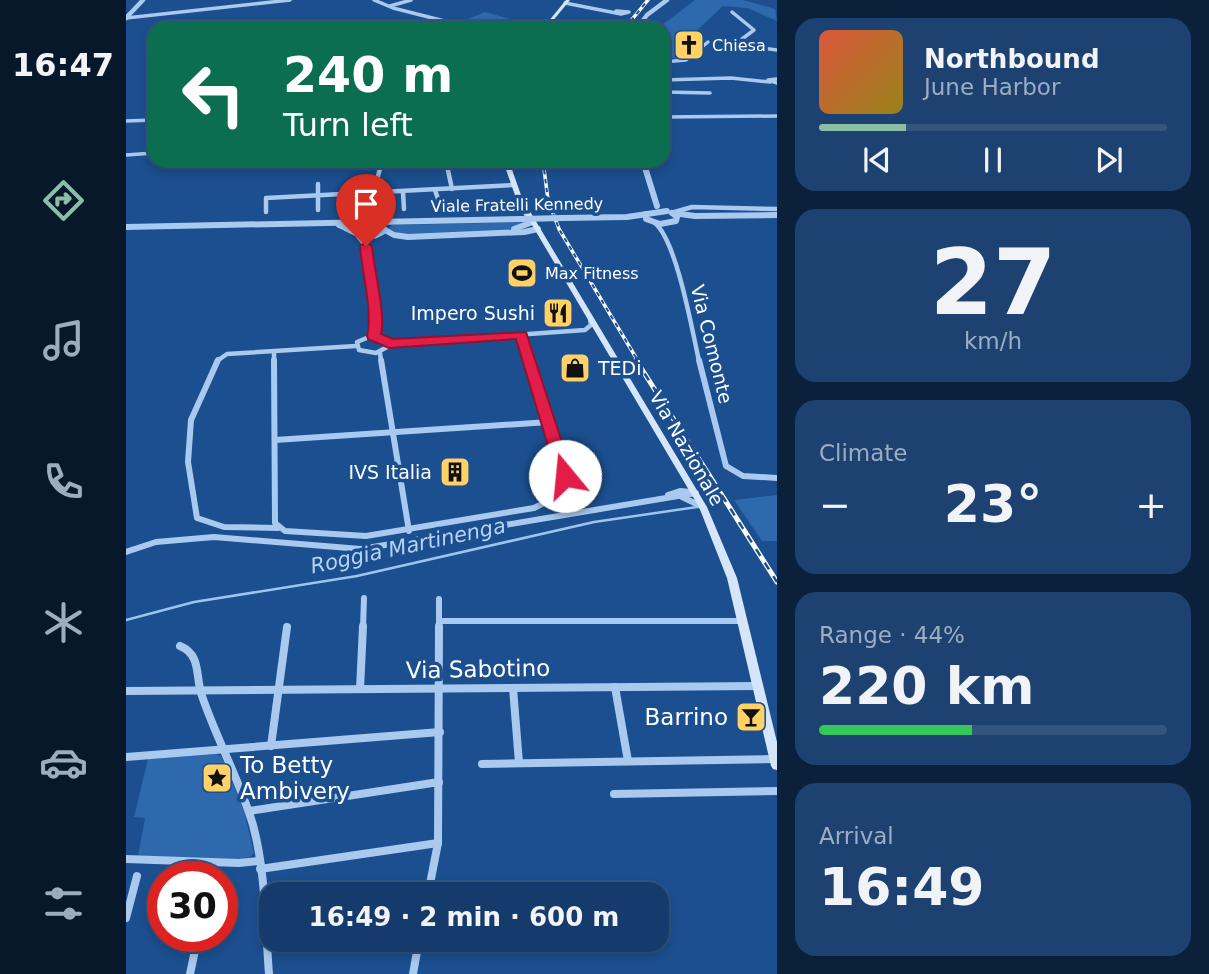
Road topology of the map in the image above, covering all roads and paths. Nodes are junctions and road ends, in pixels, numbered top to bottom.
1 (144, 0) edge
2 (290, 0) edge
3 (374, 0) edge
4 (411, 0) edge
5 (667, 0) edge
6 (567, 1) edge
7 (388, 6) junction
8 (615, 11) dead end
9 (732, 12) dead end
10 (126, 18) edge
11 (449, 21) edge
12 (551, 21) edge
13 (642, 21) edge
14 (708, 42) dead end
15 (777, 50) edge
16 (670, 61) edge
17 (670, 79) edge
18 (776, 81) edge
19 (670, 92) edge
20 (710, 93) dead end
21 (777, 116) edge
22 (670, 117) edge
23 (147, 120) edge
24 (126, 121) edge
25 (147, 154) edge
26 (126, 155) edge
27 (379, 168) edge
28 (448, 168) edge
29 (508, 168) edge
30 (644, 168) edge
31 (318, 184) dead end
32 (514, 186) junction
33 (452, 189) junction
34 (435, 190) junction
35 (403, 192) junction
36 (372, 194) junction
37 (318, 195) junction
38 (441, 208) dead end
39 (404, 209) dead end
40 (526, 209) junction
41 (777, 209) edge
42 (318, 210) dead end
43 (652, 211) junction
44 (266, 212) dead end
45 (670, 213) junction
46 (368, 214) junction
47 (777, 215) edge
48 (695, 216) junction
49 (627, 218) junction
50 (407, 220) junction
51 (322, 222) junction
52 (361, 222) junction
53 (376, 222) junction
54 (652, 222) junction
55 (673, 222) junction
56 (530, 223) joint
57 (126, 227) edge
58 (385, 229) junction
59 (538, 229) junction
60 (351, 230) junction
61 (663, 230) junction
62 (508, 231) junction
63 (359, 236) junction
64 (375, 237) junction
65 (408, 237) junction
66 (545, 241) junction
67 (366, 246) junction
68 (590, 317) junction
69 (585, 330) junction
70 (597, 331) junction
71 (521, 335) junction
72 (373, 336) junction
73 (389, 344) junction
74 (356, 346) junction
75 (274, 351) junction
76 (380, 353) junction
77 (549, 422) junction
78 (393, 432) junction
79 (275, 440) junction
80 (679, 463) junction
81 (777, 478) edge
82 (696, 493) junction
83 (680, 494) junction
84 (703, 506) junction
85 (278, 528) junction
86 (409, 531) junction
87 (126, 552) edge
88 (363, 598) dead end
89 (439, 599) dead end
90 (439, 621) junction
91 (742, 621) junction
92 (287, 627) dead end
93 (180, 646) dead end
94 (758, 686) junction
95 (615, 687) junction
96 (513, 688) junction
97 (199, 689) junction
98 (277, 689) junction
99 (360, 689) junction
100 (439, 689) junction
101 (126, 691) edge
102 (440, 732) junction
103 (271, 746) junction
104 (222, 750) junction
105 (126, 757) edge
106 (628, 761) junction
107 (519, 763) junction
108 (776, 763) edge
109 (482, 764) dead end
110 (439, 782) junction
111 (777, 790) edge
112 (614, 794) dead end
113 (248, 811) junction
114 (438, 843) junction
115 (126, 859) edge
116 (259, 865) junction
117 (136, 876) dead end
118 (261, 882) edge
119 (430, 882) edge
120 (126, 918) edge
121 (195, 952) edge
122 (269, 952) edge
123 (417, 952) edge
124 (190, 974) edge
125 (269, 974) edge
126 (413, 974) edge

1 - 10 street
2 - 10 street
3 - 7 street
4 - 7 street
5 - 13 street
6 - 8 street
6 - 12 main road
7 - 11 street
9 - 15 street
14 - 16 street
17 - 18 street
19 - 20 street
21 - 22 street
23 - 24 street
25 - 26 street
27 - 36 street
28 - 33 street
29 - 32 main road, Via Nazionale
30 - 43 street
31 - 37 street
32 - 33 street
32 - 40 main road, Via Nazionale
33 - 34 street
34 - 35 street
34 - 38 street
35 - 36 street
35 - 39 street
36 - 37 street
36 - 46 street
37 - 42 street
37 - 44 street
40 - 56 street, Via Nazionale
40 - 59 main road, Via Nazionale
41 - 45 street
43 - 45 street, Viale Fratelli Kennedy
43 - 49 street, Viale Fratelli Kennedy
43 - 54 street
45 - 48 street, Viale Fratelli Kennedy
45 - 55 street
46 - 52 street
46 - 53 street
47 - 48 street
48 - 55 street, Viale Fratelli Kennedy
49 - 50 street, Viale Fratelli Kennedy, bridge
49 - 54 street, Viale Fratelli Kennedy
50 - 53 street, Viale Fratelli Kennedy
50 - 58 street, Viale Fratelli Kennedy
51 - 52 street, Viale Fratelli Kennedy
51 - 57 street, Viale Fratelli Kennedy
51 - 60 street, Viale Fratelli Kennedy
52 - 53 street, Viale Fratelli Kennedy
52 - 60 street
53 - 58 street, Viale Fratelli Kennedy
54 - 55 street, Viale Fratelli Kennedy
54 - 61 street
55 - 61 street
56 - 62 street, Viale Fratelli Kennedy
58 - 64 street, Viale Fratelli Kennedy
58 - 65 street, Viale Fratelli Kennedy
59 - 62 street, Viale Fratelli Kennedy
59 - 66 main road, Via Nazionale
60 - 63 street, Viale Fratelli Kennedy
61 - 81 street, Via Comonte
62 - 65 street, Viale Fratelli Kennedy
62 - 66 street, Viale Fratelli Kennedy
63 - 64 street
63 - 67 street
64 - 65 street
64 - 67 street
66 - 68 main road, Via Nazionale
67 - 72 street
68 - 69 street
68 - 70 main road, Via Nazionale
69 - 70 street
69 - 71 street
70 - 80 main road, Via Nazionale
71 - 73 street
71 - 77 street
72 - 73 street
72 - 74 street
73 - 76 street
74 - 75 street
74 - 76 street
75 - 79 street
75 - 85 street
76 - 78 street
77 - 78 street
77 - 86 street
78 - 79 street
78 - 86 street
79 - 85 street
80 - 82 main road, Via Nazionale
80 - 83 street
82 - 83 street
82 - 84 main road, Via Nazionale
83 - 84 street
83 - 87 street
84 - 91 main road, Via Nazionale
85 - 86 street
88 - 99 street
89 - 90 street
90 - 91 street
90 - 100 street
91 - 94 main road, Via Nazionale
92 - 98 street
93 - 97 street
94 - 95 street, Via Sabotino
94 - 108 main road, Via Nazionale
95 - 96 street, Via Sabotino
95 - 106 street
96 - 100 street, Via Sabotino
96 - 107 street
97 - 98 street, Via Sabotino
97 - 101 street, Via Sabotino
97 - 104 street
98 - 99 street, Via Sabotino
98 - 103 street
99 - 100 street, Via Sabotino
100 - 102 street
102 - 103 street
102 - 110 street
103 - 104 street
104 - 105 street
104 - 113 street
106 - 107 street
106 - 108 street
107 - 109 street
110 - 113 street
110 - 114 street
111 - 112 street
113 - 116 street
114 - 116 street
114 - 119 street
115 - 116 street
116 - 118 street
117 - 120 street
121 - 124 street
122 - 125 street
123 - 126 street

